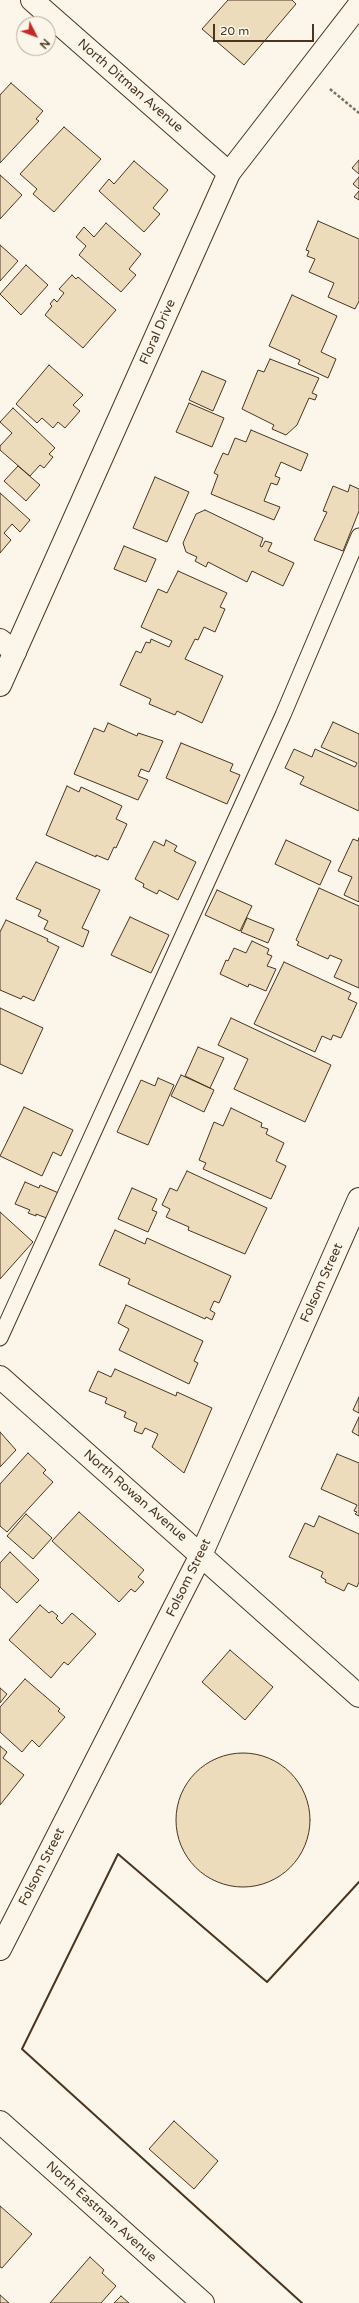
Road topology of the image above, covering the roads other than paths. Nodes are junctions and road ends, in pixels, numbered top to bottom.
1 (32, 0) edge
2 (359, 5) edge
3 (229, 173) junction
4 (359, 536) edge
5 (7, 646) edge
6 (0, 685) edge
7 (359, 1199) edge
8 (0, 1338) edge
9 (0, 1377) edge
10 (201, 1555) junction
11 (359, 1696) edge
12 (0, 1949) edge
13 (0, 2122) edge
14 (203, 2303) edge

1 - 3 street, North Ditman Avenue
2 - 3 street, Floral Drive
3 - 5 street, Floral Drive
4 - 8 lane
5 - 6 street, Floral Drive
7 - 10 street, Folsom Street
9 - 10 street, North Rowan Avenue
10 - 11 street, North Rowan Avenue
10 - 12 street, Folsom Street
13 - 14 street, North Eastman Avenue

